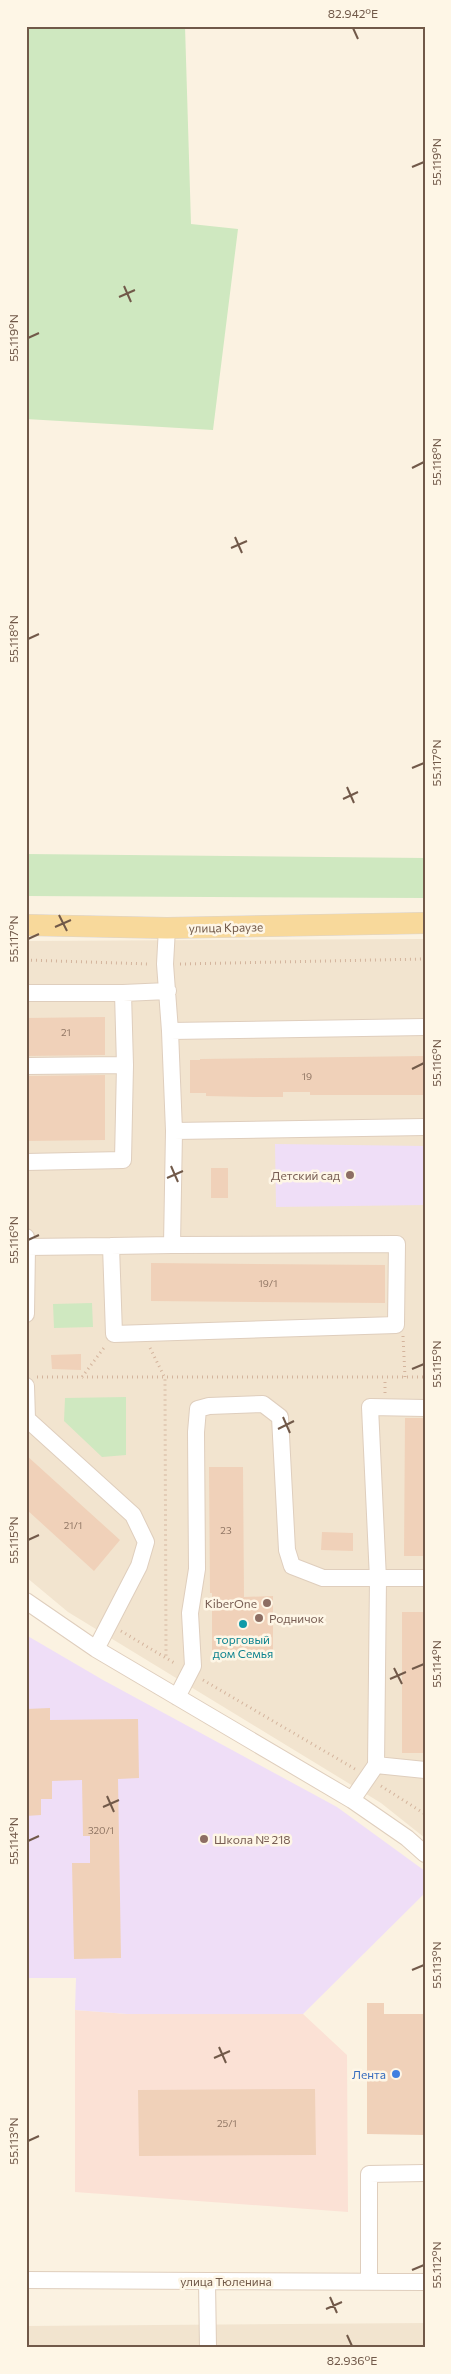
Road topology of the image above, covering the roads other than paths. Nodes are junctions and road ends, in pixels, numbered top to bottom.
1 (425, 923) edge
2 (26, 925) edge
3 (167, 928) junction
4 (168, 991) junction
5 (26, 993) edge
6 (123, 993) junction
7 (425, 1027) edge
8 (170, 1030) junction
9 (125, 1065) junction
10 (26, 1066) edge
11 (425, 1127) edge
12 (174, 1130) junction
13 (26, 1162) edge
14 (26, 1237) edge
15 (172, 1245) junction
16 (111, 1246) junction
17 (27, 1247) edge
18 (26, 1314) edge
19 (31, 1382) edge
20 (425, 1408) edge
21 (425, 1578) edge
22 (378, 1579) junction
23 (26, 1601) edge
24 (96, 1649) junction
25 (177, 1696) junction
26 (425, 1770) edge
27 (373, 1771) junction
28 (352, 1800) junction
29 (425, 1854) edge
30 (425, 2173) edge
31 (26, 2280) edge
32 (208, 2281) junction
33 (369, 2282) junction
34 (425, 2282) edge
35 (208, 2348) edge

1 - 3 main road, улица Краузе
2 - 3 main road, улица Краузе
3 - 4 street
4 - 6 street
4 - 8 street
5 - 6 street
6 - 9 street
7 - 8 street
8 - 12 street
9 - 10 street
9 - 13 street
11 - 12 street
12 - 15 street
14 - 17 street
15 - 16 street
15 - 16 street
16 - 17 street
17 - 18 street
19 - 24 street
20 - 22 street
21 - 22 street
22 - 25 street
22 - 27 street
23 - 24 street
24 - 25 street
25 - 28 street
26 - 27 street
27 - 28 street
28 - 29 street
30 - 33 street
31 - 32 street, улица Тюленина
32 - 33 street, улица Тюленина
32 - 35 street
33 - 34 street, улица Тюленина

